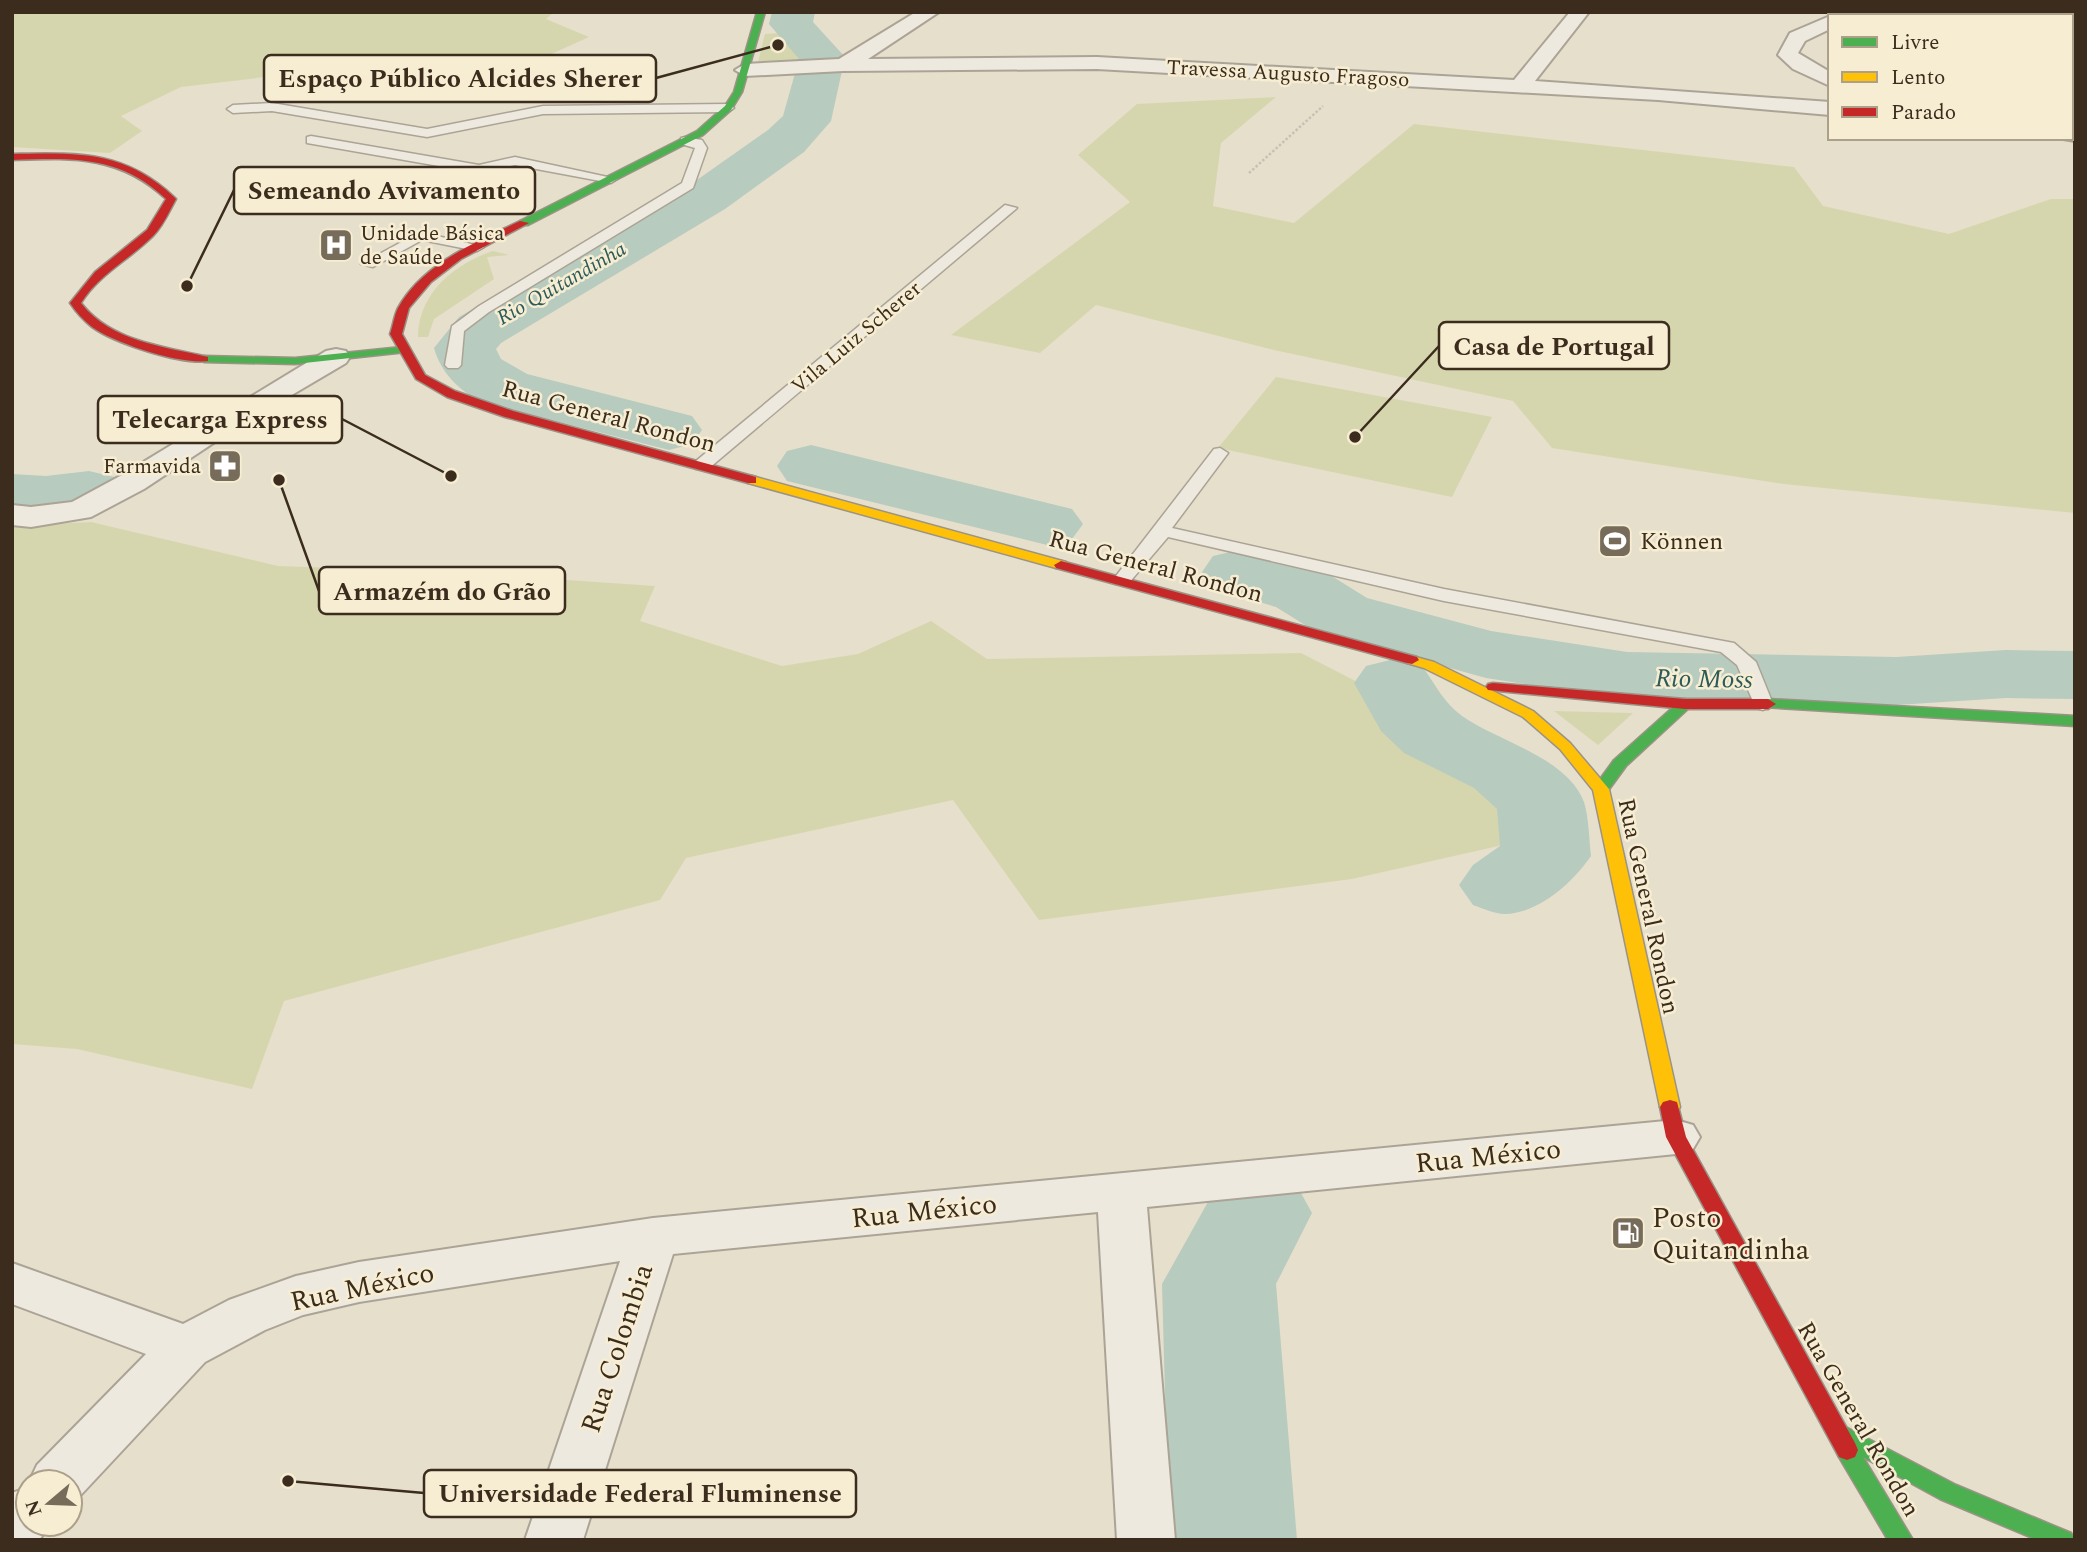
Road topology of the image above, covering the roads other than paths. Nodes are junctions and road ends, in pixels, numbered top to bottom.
1 (761, 12) edge
2 (930, 12) edge
3 (1580, 12) edge
4 (1828, 23) edge
5 (843, 65) junction
6 (745, 69) junction
7 (1828, 79) edge
8 (1520, 86) junction
9 (233, 108) dead end
10 (728, 108) junction
11 (1828, 109) edge
12 (311, 140) dead end
13 (685, 141) junction
14 (12, 157) edge
15 (611, 179) junction
16 (1010, 208) dead end
17 (477, 247) junction
18 (368, 264) dead end
19 (402, 350) junction
20 (336, 357) junction
21 (453, 365) dead end
22 (1220, 453) dead end
23 (702, 465) junction
24 (12, 515) edge
25 (1159, 533) junction
26 (1122, 580) junction
27 (1477, 686) junction
28 (1760, 697) junction
29 (1685, 704) junction
30 (2075, 721) edge
31 (1601, 789) junction
32 (1676, 1137) junction
33 (1121, 1191) junction
34 (653, 1237) junction
35 (12, 1283) edge
36 (186, 1347) junction
37 (1836, 1431) junction
38 (70, 1468) edge
39 (554, 1540) edge
40 (1146, 1540) edge
41 (1901, 1540) edge
42 (2063, 1540) edge

1 - 6 main road
2 - 5 street
3 - 8 street
4 - 7 street
5 - 6 street, Travessa Augusto Fragoso
5 - 8 street, Travessa Augusto Fragoso
6 - 10 main road
8 - 11 street, Travessa Augusto Fragoso
9 - 10 lane
10 - 13 main road
12 - 15 lane
13 - 15 main road
13 - 21 lane
14 - 20 main road
15 - 17 main road
16 - 23 lane, Vila Luiz Scherer
17 - 18 lane
17 - 19 main road
19 - 20 main road
19 - 23 main road, Rua General Rondon
20 - 24 street
22 - 25 lane
23 - 26 main road, Rua General Rondon
25 - 26 lane
25 - 28 lane
26 - 27 main road, Rua General Rondon
27 - 29 main road
27 - 31 main road, Rua General Rondon
28 - 29 main road
28 - 30 main road
29 - 31 main road
31 - 32 main road, Rua General Rondon
32 - 33 street, Rua México
32 - 37 main road, Rua General Rondon
33 - 34 street, Rua México
33 - 40 street
34 - 36 street, Rua México
34 - 39 street, Rua Colombia
35 - 36 street
36 - 38 street, Rua México
37 - 41 main road, Rua General Rondon
37 - 42 main road

